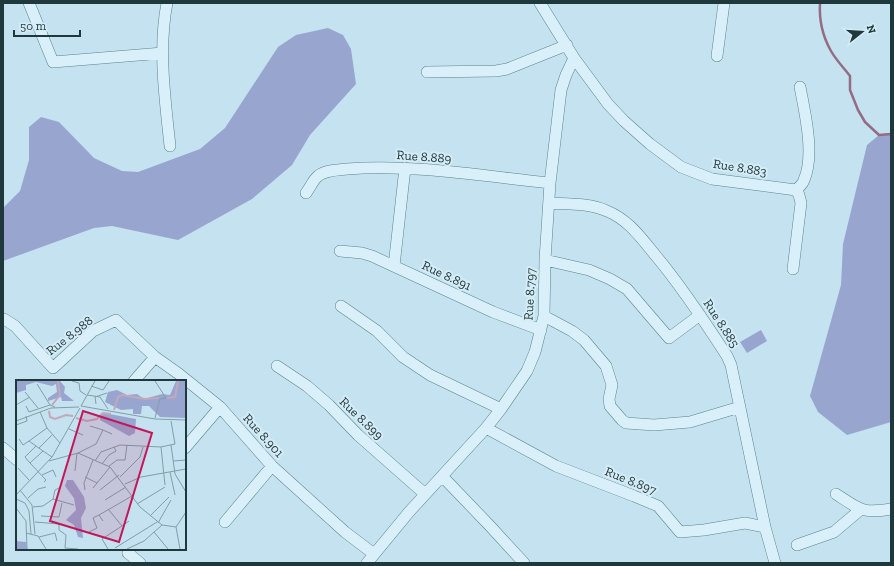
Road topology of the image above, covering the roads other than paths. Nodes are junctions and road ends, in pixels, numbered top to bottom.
1 (29, 3) edge
2 (167, 3) edge
3 (540, 3) edge
4 (724, 3) edge
5 (567, 45) junction
6 (163, 53) junction
7 (717, 56) dead end
8 (574, 58) junction
9 (427, 72) dead end
10 (800, 87) dead end
11 (170, 146) dead end
12 (405, 168) junction
13 (550, 183) junction
14 (796, 190) junction
15 (306, 193) dead end
16 (549, 203) junction
17 (340, 251) dead end
18 (545, 260) junction
19 (394, 266) junction
20 (793, 269) dead end
21 (341, 306) dead end
22 (700, 315) junction
23 (544, 316) junction
24 (4, 319) edge
25 (541, 330) junction
26 (155, 357) junction
27 (277, 366) dead end
28 (135, 380) edge
29 (220, 407) junction
30 (740, 407) junction
31 (502, 410) junction
32 (486, 428) junction
33 (186, 447) edge
34 (3, 448) edge
35 (16, 459) edge
36 (272, 466) junction
37 (442, 476) junction
38 (425, 494) junction
39 (836, 494) dead end
40 (891, 509) edge
41 (860, 510) junction
42 (225, 522) dead end
43 (765, 527) junction
44 (797, 545) dead end
45 (127, 550) edge
46 (371, 559) edge
47 (139, 563) edge
48 (524, 563) edge
49 (775, 563) edge

1 - 6 street
2 - 6 street
3 - 5 street
4 - 7 street
5 - 8 street
5 - 9 street
6 - 11 street
8 - 13 street, Rue 8.797
8 - 14 street, Rue 8.883
10 - 14 street
12 - 13 street, Rue 8.889
12 - 15 street, Rue 8.889
12 - 19 street
13 - 16 street, Rue 8.797
14 - 20 street
16 - 18 street, Rue 8.797
16 - 22 street, Rue 8.885
17 - 19 street, Rue 8.891
18 - 22 street
18 - 23 street, Rue 8.797
19 - 25 street, Rue 8.891
21 - 31 street
22 - 30 street, Rue 8.885
23 - 25 street, Rue 8.797
23 - 30 street
24 - 26 street, Rue 8.988
25 - 31 street, Rue 8.797
26 - 28 street
26 - 29 street, Rue 8.901
27 - 38 street, Rue 8.899
29 - 33 street
29 - 36 street, Rue 8.901
30 - 43 street, Rue 8.885
31 - 32 street, Rue 8.797
32 - 37 street, Rue 8.797
32 - 43 street, Rue 8.897
34 - 35 street
36 - 42 street
36 - 46 street, Rue 8.901
37 - 38 street, Rue 8.797
37 - 48 street
38 - 46 street, Rue 8.797
39 - 41 street
40 - 41 street
41 - 44 street
43 - 49 street, Rue 8.885
45 - 47 street

